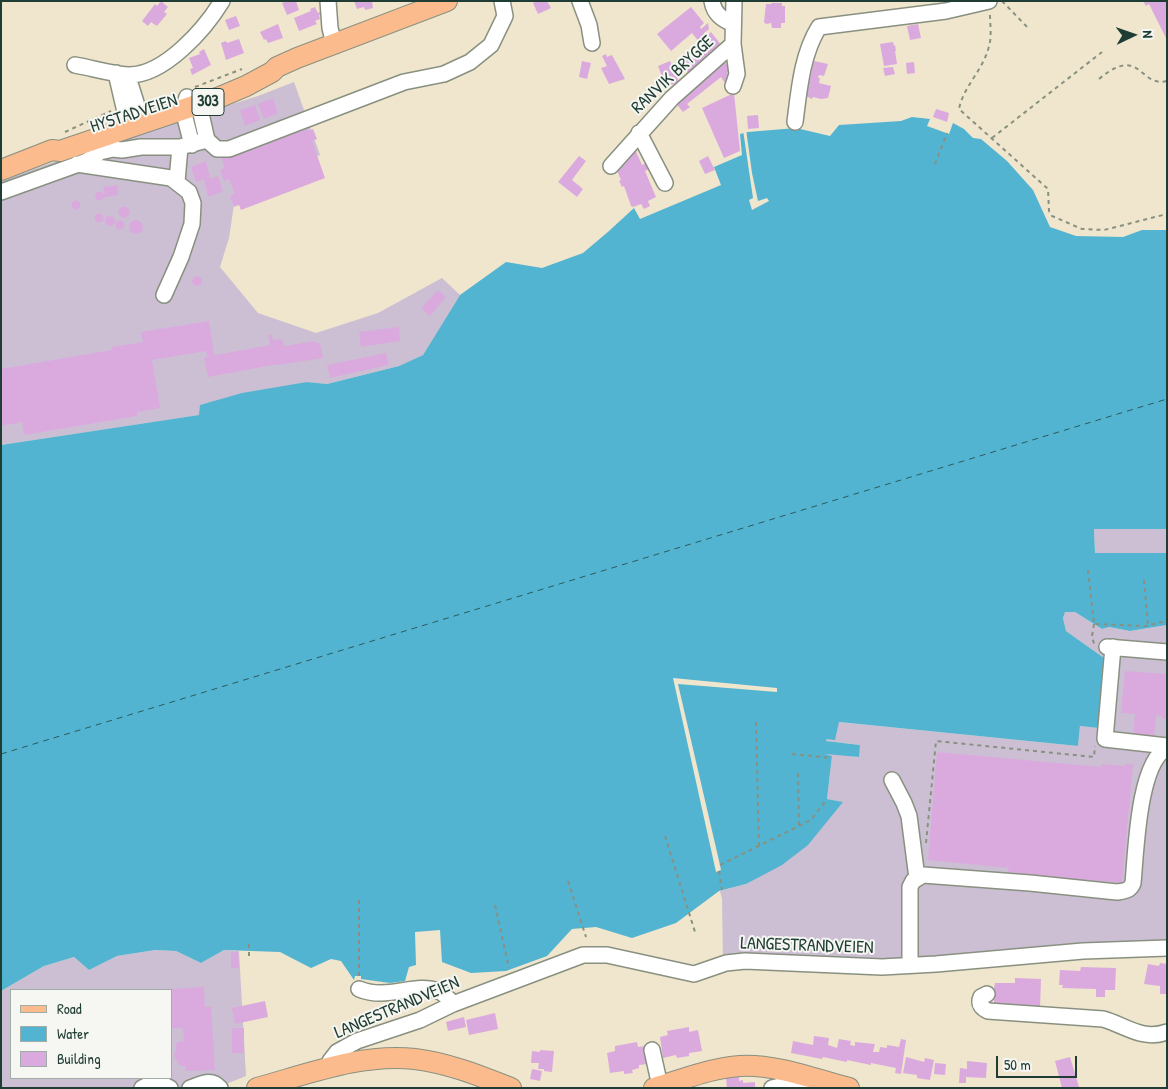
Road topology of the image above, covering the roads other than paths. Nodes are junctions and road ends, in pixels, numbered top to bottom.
1 (222, 1) edge
2 (328, 1) edge
3 (334, 1) edge
4 (447, 1) edge
5 (502, 1) edge
6 (580, 1) edge
7 (712, 1) edge
8 (734, 1) edge
9 (989, 1) edge
10 (428, 5) edge
11 (733, 24) junction
12 (339, 42) junction
13 (592, 43) dead end
14 (733, 44) junction
15 (75, 65) dead end
16 (122, 74) junction
17 (733, 86) dead end
18 (190, 104) junction
19 (131, 114) junction
20 (795, 122) dead end
21 (639, 133) junction
22 (193, 144) junction
23 (82, 162) junction
24 (610, 166) dead end
25 (1, 170) edge
26 (176, 181) junction
27 (665, 183) dead end
28 (1, 192) edge
29 (164, 295) dead end
30 (1167, 652) edge
31 (1167, 747) edge
32 (892, 780) dead end
33 (917, 878) junction
34 (1167, 948) edge
35 (910, 965) junction
36 (359, 982) road end
37 (986, 994) dead end
38 (453, 1004) junction
39 (1167, 1032) edge
40 (652, 1050) dead end
41 (330, 1068) junction
42 (824, 1082) junction
43 (657, 1087) edge
44 (142, 1088) edge
45 (170, 1088) edge
46 (190, 1088) edge
47 (220, 1088) edge
48 (257, 1088) edge
49 (511, 1088) edge
50 (772, 1088) edge
51 (849, 1088) edge

1 - 16 street
2 - 12 street
3 - 12 street
4 - 10 main road, HYSTADVEIEN / 303
5 - 22 street
6 - 13 street
7 - 11 street
8 - 11 street, RANVIK BRYGGE
9 - 20 street
10 - 12 main road, HYSTADVEIEN / 303
11 - 14 street, RANVIK BRYGGE
12 - 18 main road, HYSTADVEIEN / 303
14 - 17 street
14 - 21 street, RANVIK BRYGGE
15 - 16 street
16 - 19 street
18 - 19 main road, HYSTADVEIEN / 303
18 - 22 street
19 - 25 main road, HYSTADVEIEN / 303
21 - 24 street, RANVIK BRYGGE
21 - 27 street
22 - 23 street
22 - 26 street
23 - 26 street
23 - 28 street
26 - 29 street
30 - 31 street
31 - 33 street
32 - 33 street
33 - 35 street
34 - 35 street, LANGESTRANDVEIEN
35 - 38 street, LANGESTRANDVEIEN
36 - 38 street
37 - 39 street
38 - 41 street, LANGESTRANDVEIEN
40 - 43 street
41 - 48 main road
41 - 49 main road
42 - 43 main road
42 - 50 street
42 - 51 main road
44 - 45 street
46 - 47 street

